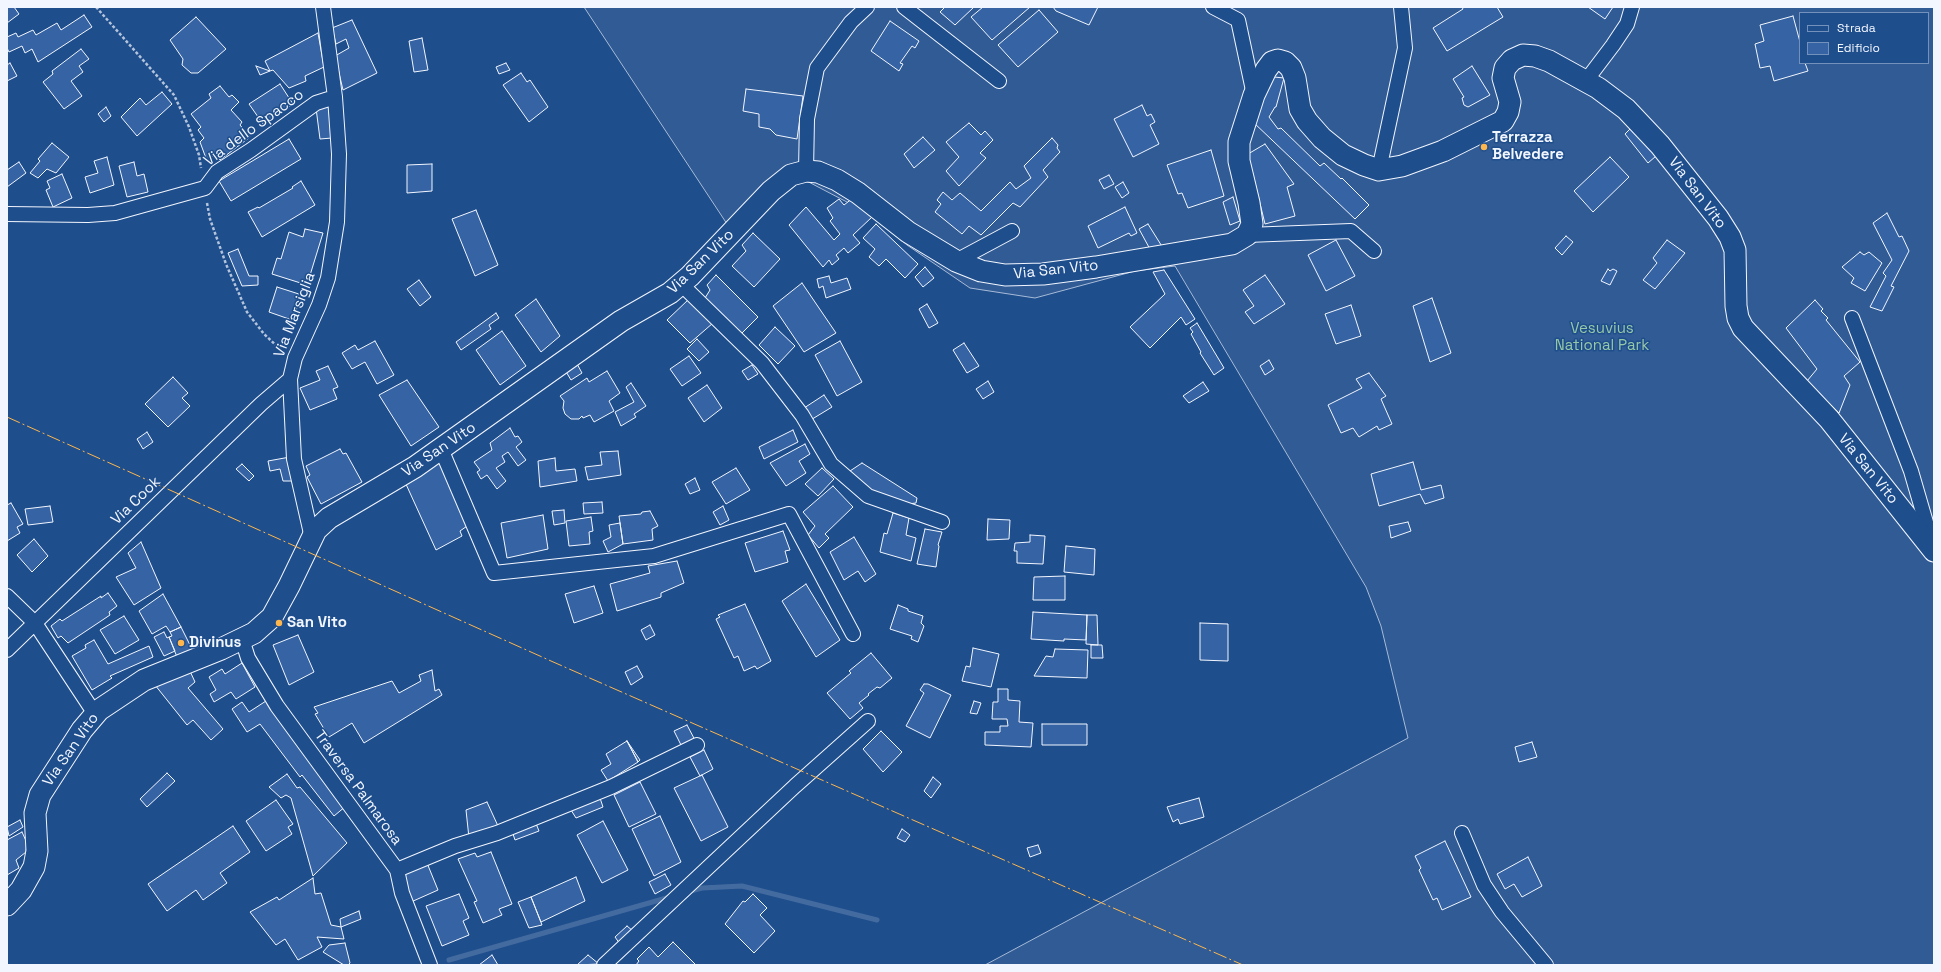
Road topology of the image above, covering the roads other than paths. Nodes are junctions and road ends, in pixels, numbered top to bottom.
1 (323, 7) edge
2 (867, 7) edge
3 (904, 7) edge
4 (1213, 7) edge
5 (1401, 7) edge
6 (1632, 7) edge
7 (999, 81) dead end
8 (1585, 82) junction
9 (1254, 95) junction
10 (335, 97) junction
11 (1379, 170) junction
12 (806, 171) junction
13 (7, 214) edge
14 (1012, 231) dead end
15 (1247, 235) junction
16 (1374, 251) dead end
17 (956, 261) junction
18 (681, 284) junction
19 (1852, 318) dead end
20 (290, 379) junction
21 (441, 449) junction
22 (942, 522) dead end
23 (312, 538) junction
24 (1934, 550) edge
25 (7, 596) edge
26 (35, 623) junction
27 (853, 634) dead end
28 (242, 639) junction
29 (7, 650) edge
30 (95, 714) junction
31 (868, 722) dead end
32 (696, 745) dead end
33 (1462, 833) dead end
34 (397, 870) junction
35 (7, 905) edge
36 (428, 962) edge
37 (604, 965) edge
38 (1546, 965) edge

1 - 10 street, Via Marsiglia
2 - 12 street
3 - 7 street
4 - 9 street
5 - 11 street
6 - 8 street
8 - 11 street, Via San Vito
8 - 24 street, Via San Vito
9 - 11 street, Via San Vito
9 - 15 street, Via San Vito
10 - 13 street, Via dello Spacco
10 - 20 street, Via Marsiglia
12 - 17 street, Via San Vito
12 - 18 street, Via San Vito
14 - 17 street
15 - 16 street
15 - 17 street, Via San Vito
18 - 21 street, Via San Vito
18 - 22 street
19 - 24 street
20 - 23 street, Via Marsiglia
20 - 26 street, Via Cook
21 - 23 street, Via San Vito
21 - 27 street
23 - 28 street, Via San Vito
25 - 26 street
26 - 29 street, Via Cook
26 - 30 street
28 - 30 street, Via San Vito
28 - 34 street, Traversa Palmarosa
30 - 35 street, Via San Vito
31 - 37 street
32 - 34 street
33 - 38 street
34 - 36 street, Traversa Palmarosa

